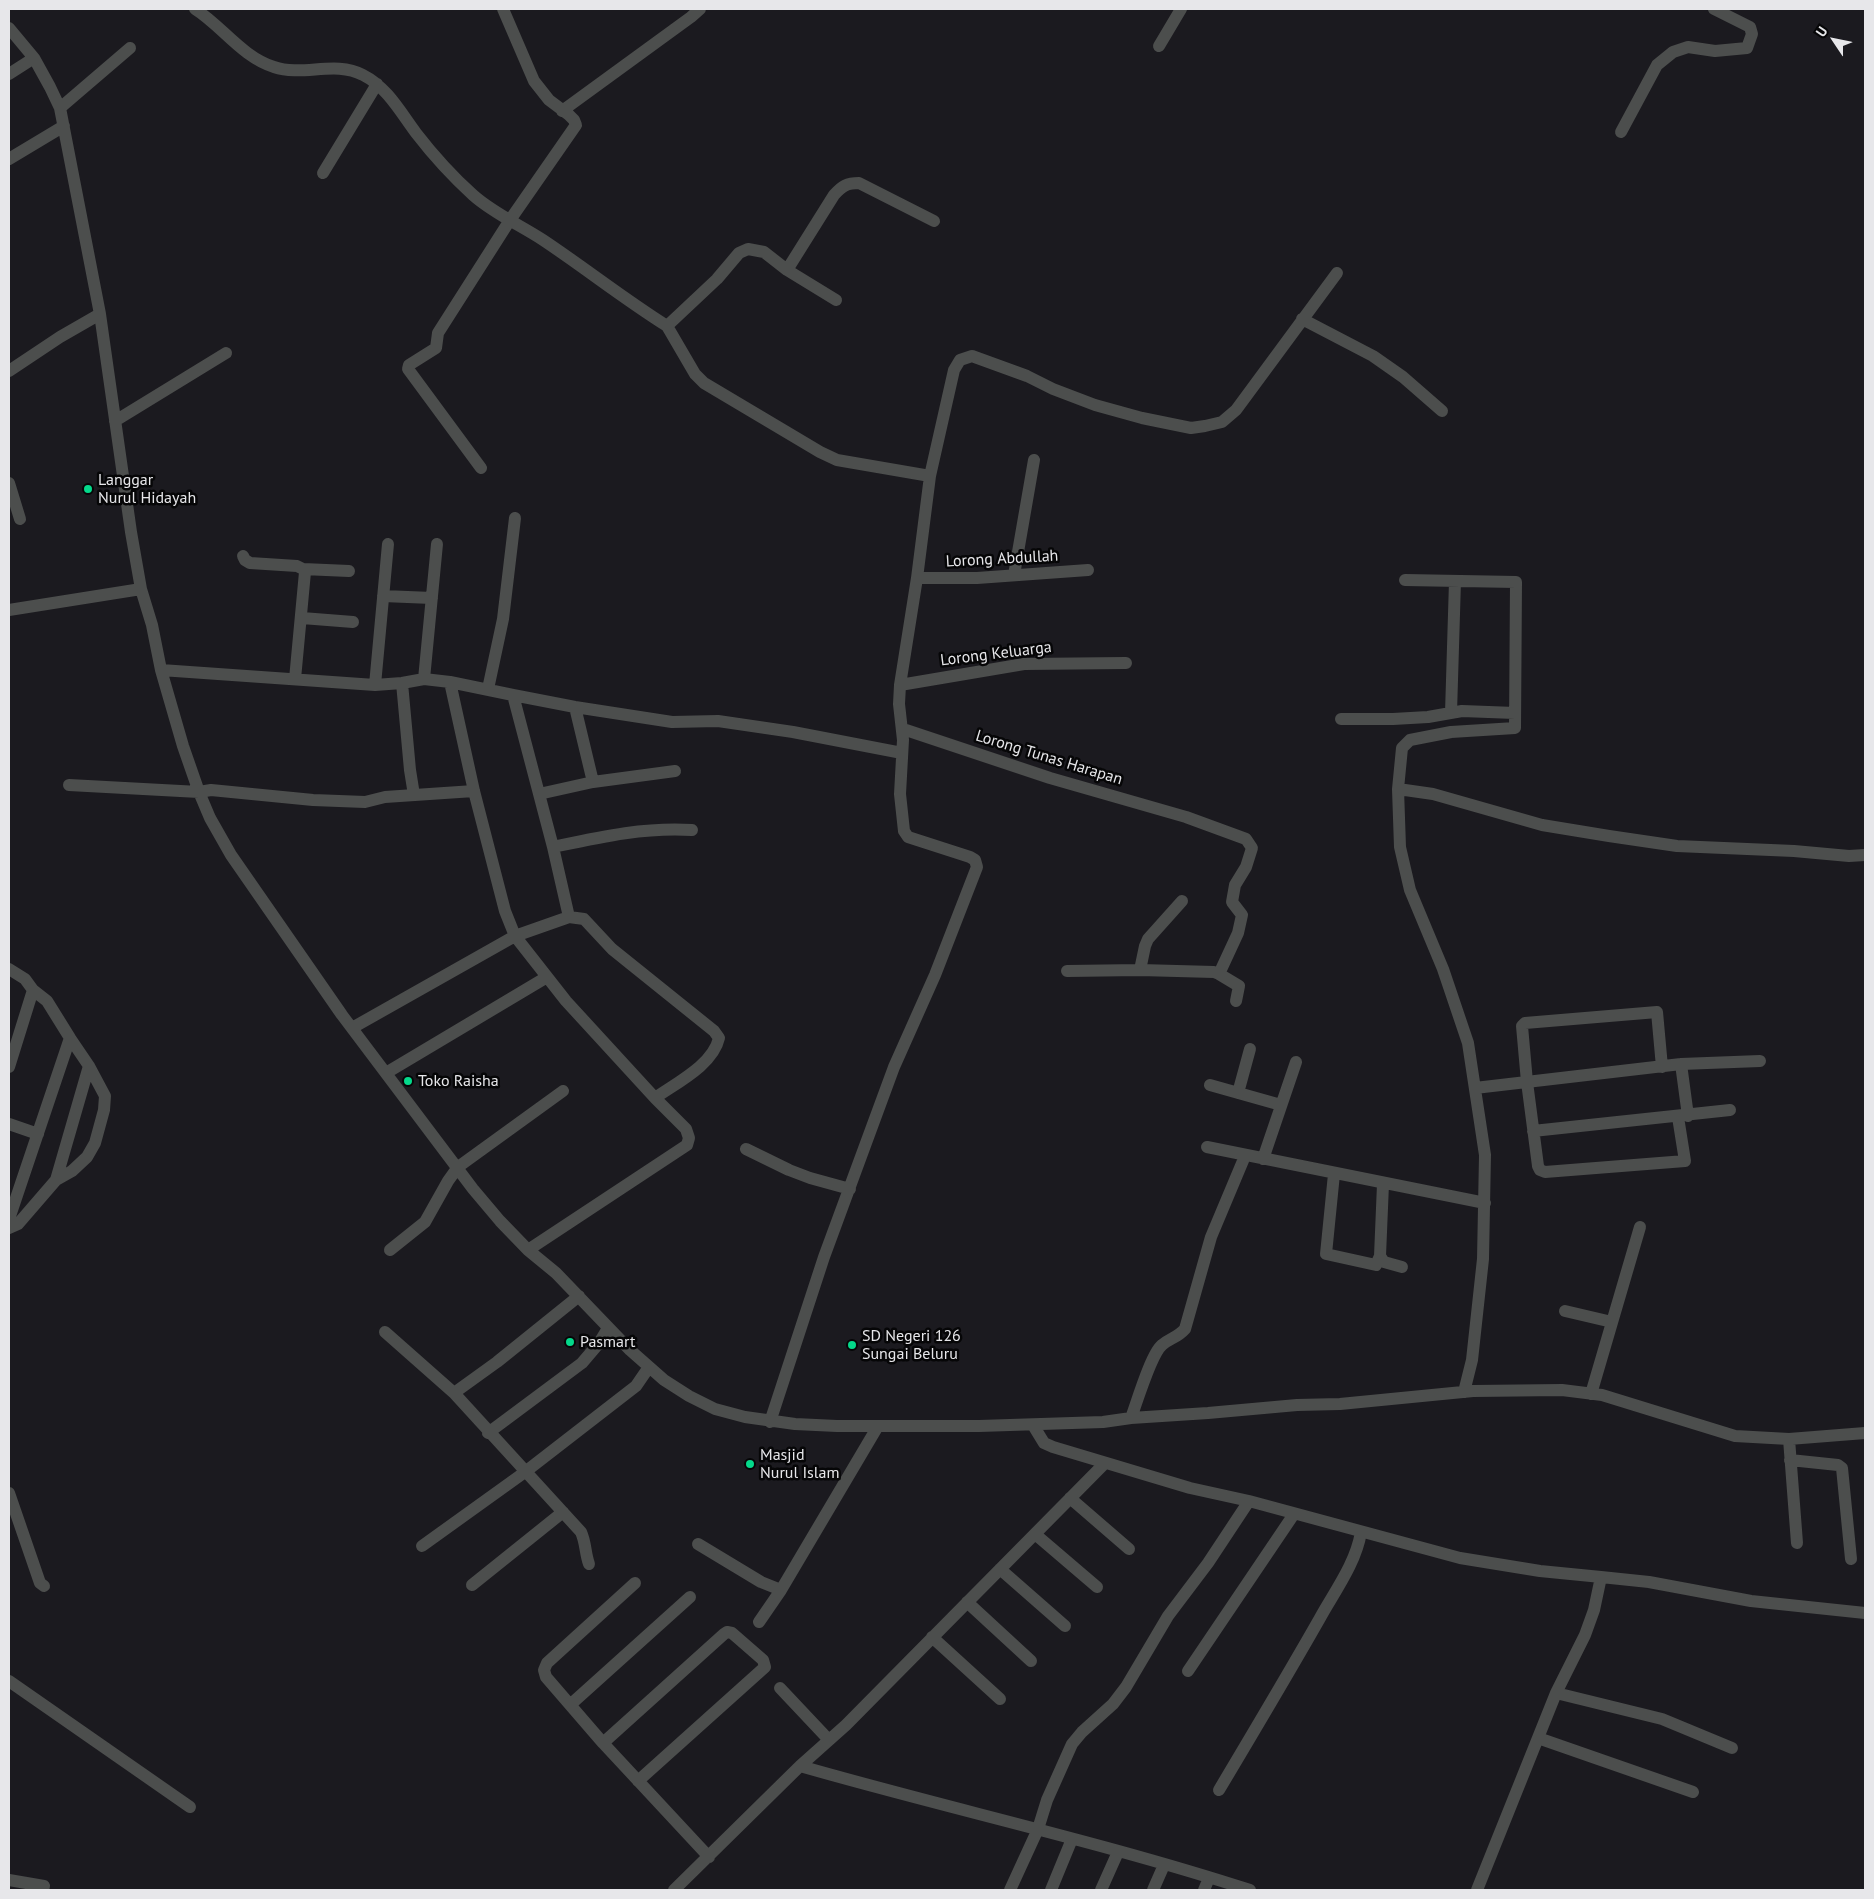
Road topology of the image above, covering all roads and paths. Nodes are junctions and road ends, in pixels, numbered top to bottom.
1 (195, 9) edge
2 (502, 9) edge
3 (1181, 9) edge
4 (1714, 9) edge
5 (692, 11) edge
6 (9, 28) edge
7 (1159, 46) dead end
8 (130, 48) dead end
9 (34, 58) junction
10 (9, 74) edge
11 (377, 84) junction
12 (60, 108) junction
13 (562, 111) junction
14 (64, 126) junction
15 (1621, 132) dead end
16 (9, 159) edge
17 (323, 173) dead end
18 (510, 220) junction
19 (934, 221) dead end
20 (787, 270) junction
21 (1337, 273) dead end
22 (836, 300) dead end
23 (100, 314) junction
24 (1302, 320) junction
25 (667, 326) junction
26 (226, 353) dead end
27 (9, 371) edge
28 (1442, 411) dead end
29 (115, 421) junction
30 (1034, 460) dead end
31 (481, 468) dead end
32 (930, 476) junction
33 (9, 483) edge
34 (515, 518) dead end
35 (20, 519) dead end
36 (388, 544) dead end
37 (437, 544) dead end
38 (243, 556) dead end
39 (303, 569) junction
40 (1088, 570) dead end
41 (349, 571) dead end
42 (1014, 575) junction
43 (917, 578) junction
44 (1405, 580) dead end
45 (1455, 581) junction
46 (141, 589) junction
47 (383, 596) junction
48 (432, 598) junction
49 (9, 610) edge
50 (302, 618) junction
51 (353, 622) dead end
52 (1126, 663) dead end
53 (161, 670) junction
54 (295, 679) junction
55 (424, 679) junction
56 (450, 682) junction
57 (402, 683) junction
58 (374, 684) junction
59 (900, 685) junction
60 (488, 689) junction
61 (513, 695) junction
62 (575, 707) junction
63 (1451, 713) junction
64 (1515, 713) junction
65 (1341, 719) dead end
66 (903, 729) junction
67 (902, 753) junction
68 (675, 771) dead end
69 (592, 782) junction
70 (69, 784) dead end
71 (1398, 789) junction
72 (474, 791) junction
73 (199, 792) junction
74 (539, 794) junction
75 (414, 795) junction
76 (692, 830) dead end
77 (554, 847) junction
78 (1865, 855) edge
79 (1182, 902) dead end
80 (569, 917) junction
81 (515, 936) junction
82 (9, 969) edge
83 (1140, 970) junction
84 (1067, 971) dead end
85 (1219, 974) junction
86 (547, 977) junction
87 (33, 990) junction
88 (1236, 1001) dead end
89 (352, 1028) junction
90 (70, 1038) junction
91 (1250, 1049) dead end
92 (1760, 1061) dead end
93 (1296, 1062) dead end
94 (1681, 1064) junction
95 (89, 1066) junction
96 (9, 1067) edge
97 (1662, 1067) junction
98 (386, 1073) junction
99 (1527, 1082) junction
100 (1210, 1085) dead end
101 (1474, 1088) junction
102 (563, 1091) dead end
103 (1238, 1093) junction
104 (655, 1098) junction
105 (1281, 1105) junction
106 (1730, 1110) dead end
107 (1683, 1116) junction
108 (9, 1124) edge
109 (1533, 1131) junction
110 (38, 1134) junction
111 (1207, 1147) dead end
112 (746, 1149) dead end
113 (1245, 1156) junction
114 (1263, 1159) junction
115 (458, 1167) junction
116 (1334, 1174) junction
117 (56, 1180) junction
118 (1383, 1184) junction
119 (850, 1189) junction
120 (1485, 1203) junction
121 (9, 1219) edge
122 (1640, 1227) dead end
123 (9, 1228) edge
124 (390, 1250) dead end
125 (528, 1250) junction
126 (1380, 1256) junction
127 (1402, 1267) dead end
128 (579, 1296) junction
129 (1565, 1311) dead end
130 (1612, 1322) junction
131 (608, 1328) junction
132 (385, 1332) dead end
133 (649, 1368) junction
134 (1473, 1391) junction
135 (454, 1393) junction
136 (1591, 1394) junction
137 (1131, 1418) junction
138 (770, 1422) junction
139 (1034, 1425) junction
140 (878, 1426) junction
141 (488, 1433) junction
142 (1865, 1433) edge
143 (1789, 1440) junction
144 (1790, 1460) junction
145 (1105, 1463) junction
146 (525, 1472) junction
147 (9, 1493) edge
148 (1070, 1498) junction
149 (1249, 1501) junction
150 (563, 1512) junction
151 (1294, 1514) junction
152 (1361, 1532) junction
153 (1035, 1534) junction
154 (1797, 1543) dead end
155 (698, 1544) dead end
156 (422, 1546) dead end
157 (1129, 1550) dead end
158 (1851, 1559) dead end
159 (589, 1564) dead end
160 (1000, 1569) junction
161 (1601, 1577) junction
162 (635, 1583) dead end
163 (472, 1585) dead end
164 (44, 1586) dead end
165 (1097, 1587) dead end
166 (781, 1590) junction
167 (690, 1597) dead end
168 (967, 1602) junction
169 (1865, 1613) edge
170 (759, 1622) dead end
171 (1065, 1626) dead end
172 (932, 1638) junction
173 (1031, 1661) dead end
174 (1188, 1671) dead end
175 (9, 1681) edge
176 (780, 1688) dead end
177 (1556, 1693) junction
178 (1000, 1698) dead end
179 (570, 1705) junction
180 (1538, 1738) junction
181 (829, 1740) junction
182 (604, 1743) junction
183 (1732, 1748) dead end
184 (800, 1766) junction
185 (638, 1781) junction
186 (1219, 1790) dead end
187 (1693, 1792) dead end
188 (190, 1807) dead end
189 (1038, 1829) junction
190 (1072, 1839) junction
191 (1118, 1852) junction
192 (709, 1857) junction
193 (1164, 1865) junction
194 (9, 1880) edge
195 (1206, 1884) edge
196 (43, 1890) edge
197 (674, 1890) edge
198 (1010, 1890) edge
199 (1051, 1890) edge
200 (1101, 1890) edge
201 (1153, 1890) edge
202 (1250, 1890) edge
203 (1476, 1890) edge

1 - 11 street
2 - 13 street
3 - 7 street
4 - 15 street
5 - 13 street
6 - 9 street
8 - 12 street
9 - 10 street
9 - 12 street
11 - 17 street
11 - 18 street
12 - 14 street
13 - 18 street
14 - 16 street
14 - 23 street
18 - 25 street
18 - 31 street
19 - 20 street
20 - 22 street
20 - 25 street
21 - 24 street
23 - 27 street
23 - 29 street
24 - 28 street
24 - 32 street
25 - 32 street
26 - 29 street
29 - 46 street
30 - 42 street
32 - 43 street
33 - 35 street
34 - 60 street
36 - 47 street
37 - 48 street
38 - 39 street
39 - 41 street
39 - 50 street
40 - 42 street, Lorong Abdullah
42 - 43 street, Lorong Abdullah
43 - 59 street
44 - 45 street
45 - 63 street
45 - 64 street
46 - 49 street
46 - 53 street
47 - 48 street
47 - 58 street
48 - 55 street
50 - 51 street
50 - 54 street
52 - 59 street, Lorong Keluarga
53 - 54 street
53 - 73 street
54 - 58 street
55 - 56 street
55 - 57 street
56 - 60 street
56 - 72 street
57 - 58 street
57 - 75 street
59 - 66 street
60 - 61 street
61 - 62 street
61 - 74 street
62 - 67 street
62 - 69 street
63 - 64 street
63 - 65 street
64 - 71 street
66 - 67 street
66 - 85 street, Lorong Tunas Harapan
67 - 119 street
68 - 69 street
69 - 74 street
70 - 73 street
71 - 78 street
71 - 101 street
72 - 75 street
72 - 81 street
73 - 75 street
73 - 89 street
74 - 77 street
76 - 77 street
77 - 80 street
79 - 83 street
80 - 81 street
80 - 104 street
81 - 86 street
81 - 89 street
82 - 87 street
83 - 84 street
83 - 85 street
85 - 88 street
86 - 98 street
86 - 104 street
87 - 90 street
87 - 96 street
89 - 98 street
90 - 95 street
90 - 110 street
91 - 103 street
92 - 94 street
93 - 105 street
94 - 97 street
94 - 107 street
95 - 117 street
95 - 117 street
97 - 99 street
97 - 99 street
98 - 115 street
99 - 101 street
99 - 109 street
100 - 103 street
101 - 120 street
102 - 115 street
103 - 105 street
104 - 125 street
105 - 114 street
106 - 107 street
107 - 109 street
107 - 109 street
108 - 110 street
110 - 121 street
111 - 113 street
112 - 119 street
113 - 114 street
113 - 137 street
114 - 116 street
115 - 124 street
115 - 125 street
116 - 118 street
116 - 126 street
117 - 123 street
118 - 120 street
118 - 126 street
119 - 138 street
120 - 134 street
122 - 130 street
125 - 128 street
126 - 127 street
128 - 131 street
128 - 135 street
129 - 130 street
130 - 136 street
131 - 133 street
131 - 141 street
132 - 135 street
133 - 138 street
133 - 146 street
134 - 136 street
134 - 137 street
135 - 141 street
136 - 143 street
137 - 139 street
138 - 140 street
139 - 140 street
139 - 145 street
140 - 166 street
141 - 146 street
142 - 143 street
143 - 144 street
144 - 154 street
144 - 158 street
145 - 148 street
145 - 149 street
146 - 150 street
146 - 156 street
147 - 164 street
148 - 153 street
148 - 157 street
149 - 151 street
149 - 189 street
150 - 159 street
150 - 163 street
151 - 152 street
151 - 174 street
152 - 161 street
152 - 186 street
153 - 160 street
153 - 165 street
155 - 166 street
160 - 168 street
160 - 171 street
161 - 169 street
161 - 177 street
162 - 179 street
166 - 170 street
167 - 179 street
168 - 172 street
168 - 173 street
172 - 178 street
172 - 181 street
175 - 188 street
176 - 181 street
177 - 180 street
177 - 183 street
179 - 182 street
180 - 187 street
180 - 203 street
181 - 184 street
182 - 185 street
182 - 185 street
184 - 189 street
184 - 192 street
185 - 192 street
189 - 190 street
189 - 198 street
190 - 191 street
190 - 199 street
191 - 193 street
191 - 200 street
192 - 197 street
193 - 195 street
193 - 201 street
194 - 196 street
195 - 202 street

